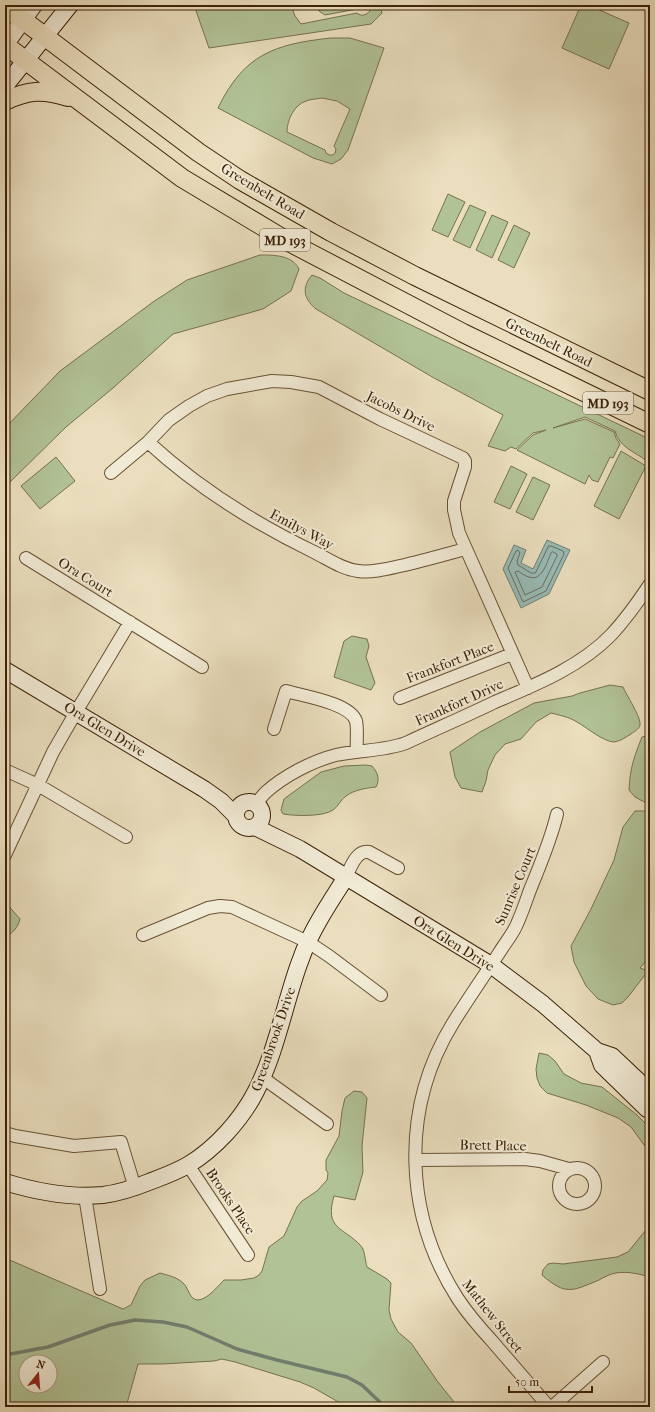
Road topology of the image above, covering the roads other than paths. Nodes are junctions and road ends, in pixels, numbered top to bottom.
1 (34, 5) edge
2 (70, 5) edge
3 (5, 8) edge
4 (23, 20) junction
5 (44, 36) junction
6 (5, 45) edge
7 (25, 61) junction
8 (5, 86) edge
9 (77, 100) junction
10 (5, 101) edge
11 (650, 391) edge
12 (650, 424) edge
13 (148, 442) junction
14 (111, 473) dead end
15 (465, 549) junction
16 (26, 558) dead end
17 (650, 584) edge
18 (130, 622) junction
19 (512, 654) junction
20 (202, 667) dead end
21 (5, 670) edge
22 (528, 688) junction
23 (400, 698) dead end
24 (76, 712) junction
25 (274, 729) dead end
26 (357, 752) junction
27 (5, 770) edge
28 (38, 785) junction
29 (250, 814) junction
30 (557, 814) dead end
31 (126, 837) dead end
32 (5, 855) edge
33 (398, 868) dead end
34 (346, 877) junction
35 (143, 935) dead end
36 (308, 942) junction
37 (491, 965) junction
38 (381, 995) dead end
39 (597, 1052) junction
40 (263, 1078) junction
41 (650, 1092) edge
42 (650, 1110) edge
43 (327, 1124) dead end
44 (5, 1133) edge
45 (416, 1160) junction
46 (188, 1165) junction
47 (570, 1169) dead end
48 (5, 1182) edge
49 (135, 1188) junction
50 (85, 1196) junction
51 (248, 1255) dead end
52 (100, 1289) dead end
53 (603, 1362) dead end
54 (549, 1407) edge
55 (552, 1407) edge

1 - 4 street
2 - 5 street
3 - 4 main road, Greenbelt Road / MD 193
4 - 5 main road, Greenbelt Road / MD 193
4 - 6 street
5 - 7 street
5 - 11 main road, Greenbelt Road / MD 193
6 - 7 main road, Greenbelt Road / MD 193
7 - 8 street
7 - 9 main road, Greenbelt Road / MD 193
9 - 10 main road
9 - 12 main road, Greenbelt Road / MD 193
13 - 14 street, Jacobs Drive
13 - 15 street, Emilys Way
13 - 15 street, Jacobs Drive
15 - 19 street, Jacobs Drive
16 - 18 street, Ora Court
17 - 22 street, Frankfort Drive
18 - 20 street, Ora Court
18 - 24 street
19 - 22 street, Jacobs Drive
19 - 23 street, Frankfort Place
21 - 24 street, Ora Glen Drive
22 - 26 street, Frankfort Drive
24 - 28 street
24 - 29 street, Ora Glen Drive
25 - 26 street
26 - 29 street, Frankfort Drive
27 - 28 street
28 - 31 street
28 - 32 street
29 - 34 street, Ora Glen Drive
30 - 37 street, Sunrise Court
33 - 34 street
34 - 36 street, Greenbrook Drive
34 - 37 street, Ora Glen Drive
35 - 36 street
36 - 38 street
36 - 40 street, Greenbrook Drive
37 - 39 street, Ora Glen Drive
37 - 45 street, Mathew Street
39 - 41 street, Ora Glen Drive
39 - 42 street, Ora Glen Drive
40 - 43 street
40 - 46 street, Greenbrook Drive
44 - 49 street
45 - 47 street, Brett Place
45 - 54 street, Mathew Street
46 - 49 street, Greenbrook Drive
46 - 51 street, Brooks Place
48 - 50 street, Greenbrook Drive
49 - 50 street, Greenbrook Drive
50 - 52 street
53 - 55 street

